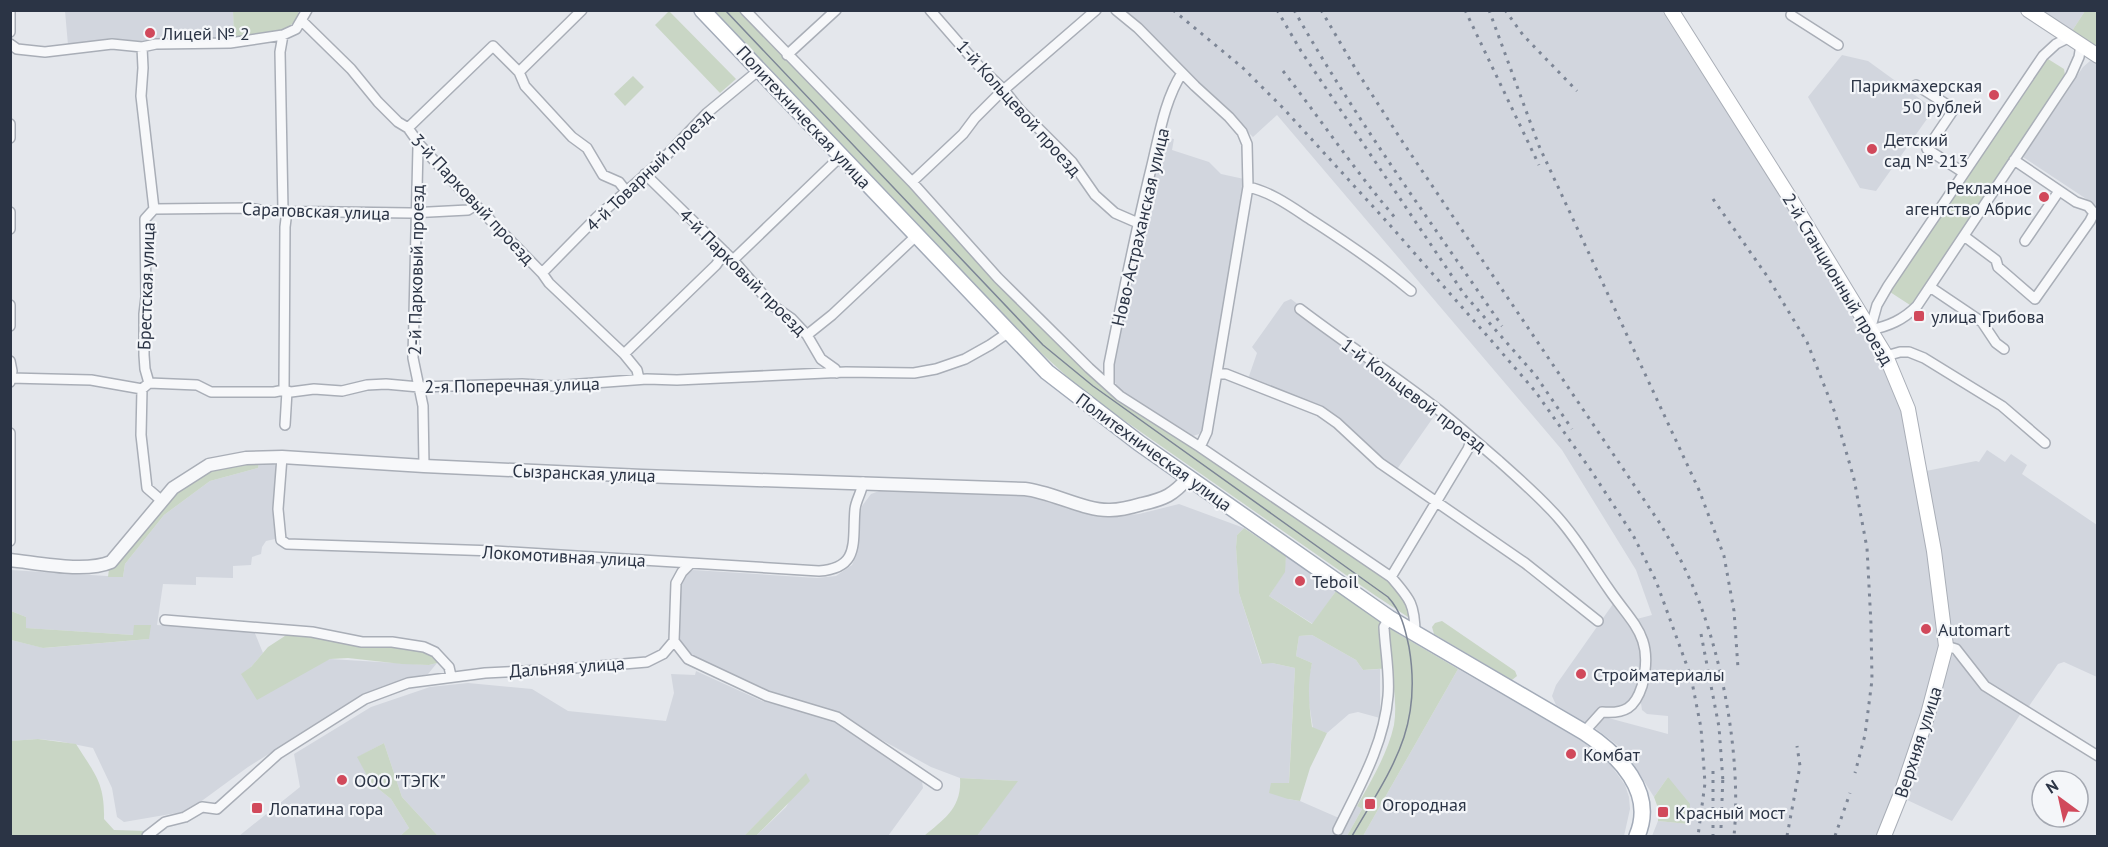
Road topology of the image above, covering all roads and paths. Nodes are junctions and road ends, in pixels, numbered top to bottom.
1 (307, 10) edge
2 (582, 10) edge
3 (702, 10) edge
4 (745, 10) edge
5 (836, 10) edge
6 (930, 10) edge
7 (1096, 10) edge
8 (1116, 10) edge
9 (1671, 10) edge
10 (2028, 10) edge
11 (10, 12) edge
12 (1791, 15) dead end
13 (302, 21) junction
14 (10, 32) edge
15 (283, 34) junction
16 (2075, 41) junction
17 (10, 44) edge
18 (1838, 45) dead end
19 (142, 47) junction
20 (787, 56) junction
21 (2097, 56) edge
22 (759, 70) junction
23 (519, 72) junction
24 (1182, 73) junction
25 (1916, 85) dead end
26 (1004, 90) junction
27 (10, 124) edge
28 (408, 128) junction
29 (10, 138) edge
30 (420, 145) junction
31 (841, 156) junction
32 (2014, 160) junction
33 (1964, 173) junction
34 (645, 174) junction
35 (912, 182) junction
36 (1248, 187) junction
37 (626, 191) junction
38 (2059, 191) junction
39 (476, 205) junction
40 (154, 209) junction
41 (285, 210) junction
42 (10, 212) edge
43 (417, 213) junction
44 (1138, 223) junction
45 (10, 229) edge
46 (916, 236) junction
47 (1964, 236) junction
48 (2025, 241) dead end
49 (725, 252) junction
50 (733, 260) junction
51 (542, 273) junction
52 (1930, 287) junction
53 (1411, 291) dead end
54 (10, 305) edge
55 (1300, 309) dead end
56 (10, 326) edge
57 (1870, 330) junction
58 (1009, 332) junction
59 (807, 335) junction
60 (2004, 349) dead end
61 (624, 354) junction
62 (1886, 356) junction
63 (10, 361) edge
64 (837, 373) junction
65 (1217, 374) junction
66 (11, 379) edge
67 (639, 379) junction
68 (1109, 384) junction
69 (146, 386) junction
70 (419, 387) junction
71 (286, 390) junction
72 (285, 425) dead end
73 (10, 433) edge
74 (1472, 438) junction
75 (2045, 443) dead end
76 (1200, 447) junction
77 (282, 457) junction
78 (424, 466) junction
79 (1189, 477) junction
80 (863, 482) junction
81 (162, 501) junction
82 (1436, 501) junction
83 (10, 541) edge
84 (10, 555) edge
85 (11, 560) edge
86 (690, 564) junction
87 (1391, 578) junction
88 (1389, 618) junction
89 (165, 620) dead end
90 (1598, 621) dead end
91 (1415, 634) junction
92 (674, 641) junction
93 (1946, 646) junction
94 (451, 676) junction
95 (1584, 732) junction
96 (2097, 756) edge
97 (937, 785) dead end
98 (1338, 830) dead end
99 (1639, 832) edge
100 (147, 837) edge
101 (1884, 837) edge

1 - 13 street
2 - 23 street
3 - 22 main road, Политехническая улица
4 - 20 street
5 - 20 street
6 - 26 street, 1-й Кольцевой проезд
7 - 26 street
8 - 24 street
9 - 57 main road, 2-й Станционный проезд
10 - 16 main road
11 - 14 street
12 - 18 street
13 - 15 street
13 - 28 street, 3-й Парковый проезд
15 - 19 street
15 - 41 street
16 - 21 main road
16 - 32 street
16 - 33 street
17 - 19 street
19 - 40 street, Брестская улица
20 - 35 street
22 - 31 main road, Политехническая улица
22 - 34 street, 4-й Товарный проезд
23 - 28 street
23 - 37 street
24 - 36 street
24 - 44 street, Ново-Астраханская улица
25 - 33 street
26 - 35 street
26 - 44 street, 1-й Кольцевой проезд
27 - 29 street
28 - 30 street, 3-й Парковый проезд
30 - 39 street, 3-й Парковый проезд
30 - 43 street, 2-й Парковый проезд
31 - 46 main road, Политехническая улица
31 - 50 street
32 - 38 street
32 - 47 street
33 - 57 street
34 - 37 street, 4-й Товарный проезд
34 - 49 street, 4-й Парковый проезд
35 - 68 street
36 - 53 street
36 - 65 street
37 - 51 street, 4-й Товарный проезд
38 - 47 street
38 - 48 street
39 - 43 street, Саратовская улица
39 - 51 street, 3-й Парковый проезд
40 - 41 street, Саратовская улица
40 - 69 street, Брестская улица
41 - 43 street, Саратовская улица
41 - 71 street
42 - 45 street
43 - 70 street, 2-й Парковый проезд
44 - 68 street, Ново-Астраханская улица
46 - 58 main road, Политехническая улица
46 - 59 street
47 - 52 street
49 - 50 street, 4-й Парковый проезд
49 - 61 street
50 - 59 street, 4-й Парковый проезд
51 - 61 street, 3-й Парковый проезд
52 - 57 street
52 - 60 street
54 - 56 street
55 - 74 street, 1-й Кольцевой проезд
57 - 62 main road, 2-й Станционный проезд
58 - 64 street, 2-я Поперечная улица
58 - 79 main road, Политехническая улица
59 - 64 street, 4-й Парковый проезд
61 - 67 street, 3-й Парковый проезд
62 - 75 street
62 - 93 main road, 2-й Станционный проезд
63 - 66 street
64 - 67 street, 2-я Поперечная улица
65 - 76 street
65 - 82 street
66 - 69 street, 2-я Поперечная улица
67 - 70 street, 2-я Поперечная улица
68 - 76 street
69 - 71 street, 2-я Поперечная улица
69 - 81 street, Брестская улица
70 - 71 street, 2-я Поперечная улица
70 - 78 street, 2-й Парковый проезд
71 - 72 street
73 - 83 street
74 - 82 street
74 - 95 street, 1-й Кольцевой проезд
76 - 87 street
77 - 78 street, Сызранская улица
77 - 81 street, Сызранская улица
77 - 86 street, Локомотивная улица
78 - 80 street, Сызранская улица
79 - 80 street, Сызранская улица
79 - 88 main road, Политехническая улица
80 - 86 street, Локомотивная улица
81 - 85 street, Сызранская улица
82 - 87 street
82 - 90 street
84 - 85 street
86 - 92 street
87 - 91 street
88 - 91 main road, Политехническая улица
88 - 98 street
89 - 94 street
91 - 95 main road, Политехническая улица
92 - 94 street, Дальняя улица
92 - 97 street
93 - 96 street
93 - 101 main road, Верхняя улица
94 - 100 street, Дальняя улица
95 - 99 main road, Политехническая улица

